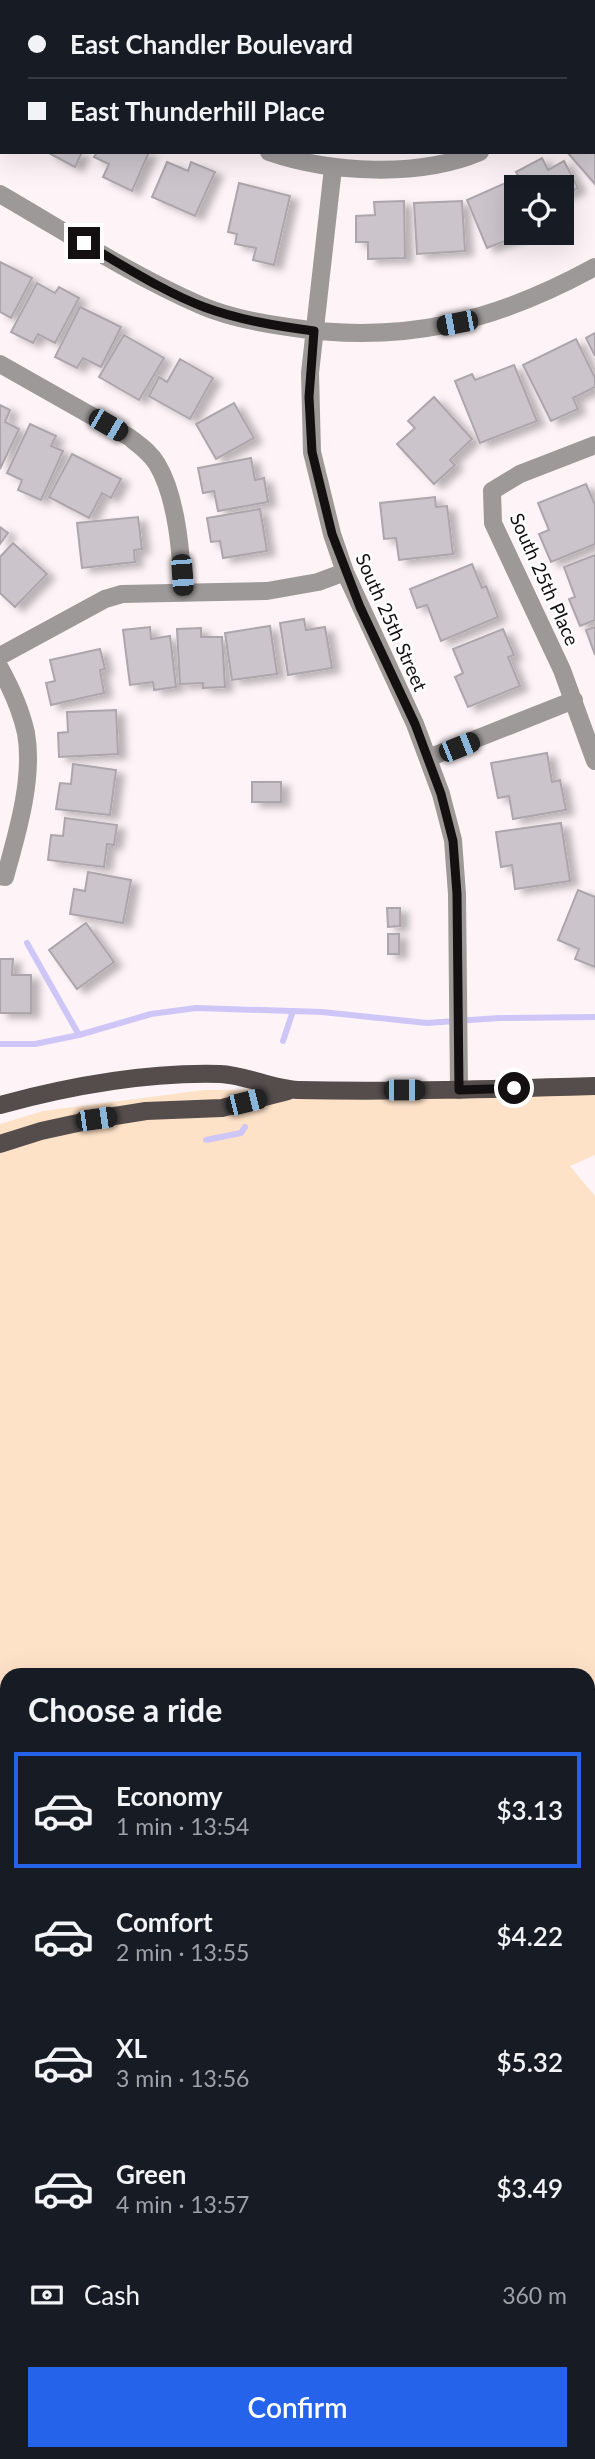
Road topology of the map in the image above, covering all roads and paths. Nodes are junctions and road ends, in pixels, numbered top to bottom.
1 (275, 154) edge
2 (476, 154) edge
3 (333, 167) junction
4 (0, 194) edge
5 (595, 267) edge
6 (314, 331) junction
7 (0, 364) edge
8 (595, 445) edge
9 (345, 572) junction
10 (183, 592) junction
11 (0, 656) edge
12 (0, 668) edge
13 (574, 700) junction
14 (428, 758) junction
15 (595, 761) edge
16 (3, 876) edge
17 (595, 1086) edge
18 (294, 1090) junction
19 (459, 1090) junction
20 (0, 1105) edge
21 (0, 1144) edge

1 - 3 street
2 - 3 street
3 - 6 street, South 25th Street
4 - 6 street
5 - 6 street
6 - 9 street, South 25th Street
7 - 10 street
8 - 13 street, South 25th Place
9 - 10 street
9 - 14 street, South 25th Street
10 - 11 street
12 - 16 street
13 - 14 street
13 - 15 street, South 25th Place
14 - 19 street, South 25th Street
17 - 19 main road
18 - 19 main road
18 - 20 main road
18 - 21 main road

